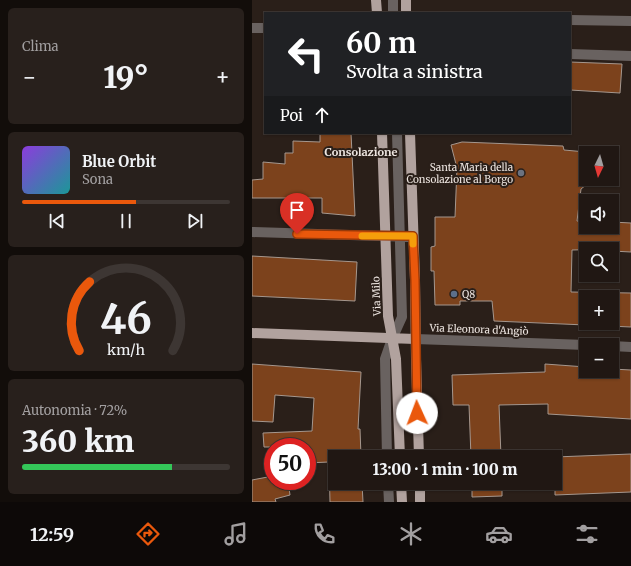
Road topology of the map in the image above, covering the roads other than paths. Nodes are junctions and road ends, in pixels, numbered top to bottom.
1 (376, 0) edge
2 (393, 0) edge
3 (406, 0) edge
4 (377, 12) edge
5 (393, 12) edge
6 (406, 12) edge
7 (571, 20) edge
8 (631, 21) edge
9 (252, 28) edge
10 (264, 28) edge
11 (571, 54) edge
12 (631, 56) edge
13 (382, 134) edge
14 (397, 134) edge
15 (410, 134) edge
16 (252, 232) edge
17 (386, 236) junction
18 (400, 236) junction
19 (413, 236) junction
20 (252, 333) edge
21 (392, 338) junction
22 (415, 339) junction
23 (579, 345) edge
24 (619, 346) edge
25 (631, 347) edge
26 (388, 450) edge
27 (400, 450) edge
28 (419, 450) edge
29 (388, 490) edge
30 (401, 490) edge
31 (420, 490) edge
32 (389, 502) edge
33 (402, 502) edge
34 (420, 502) edge

1 - 4 main road
2 - 5 street
3 - 6 main road
7 - 8 street
9 - 10 street
11 - 12 street
13 - 17 main road, Via Milo
14 - 18 street
15 - 19 main road
16 - 17 street
17 - 18 street
17 - 21 main road, Via Milo
18 - 19 street
18 - 21 street
19 - 22 main road
20 - 21 main road, Via Eleonora d'Angiò
21 - 22 main road, Via Eleonora d'Angiò
21 - 26 street
21 - 27 main road, Via Milo
22 - 23 street, Via Eleonora d'Angiò
22 - 28 main road
24 - 25 street
29 - 32 street
30 - 33 main road
31 - 34 main road

